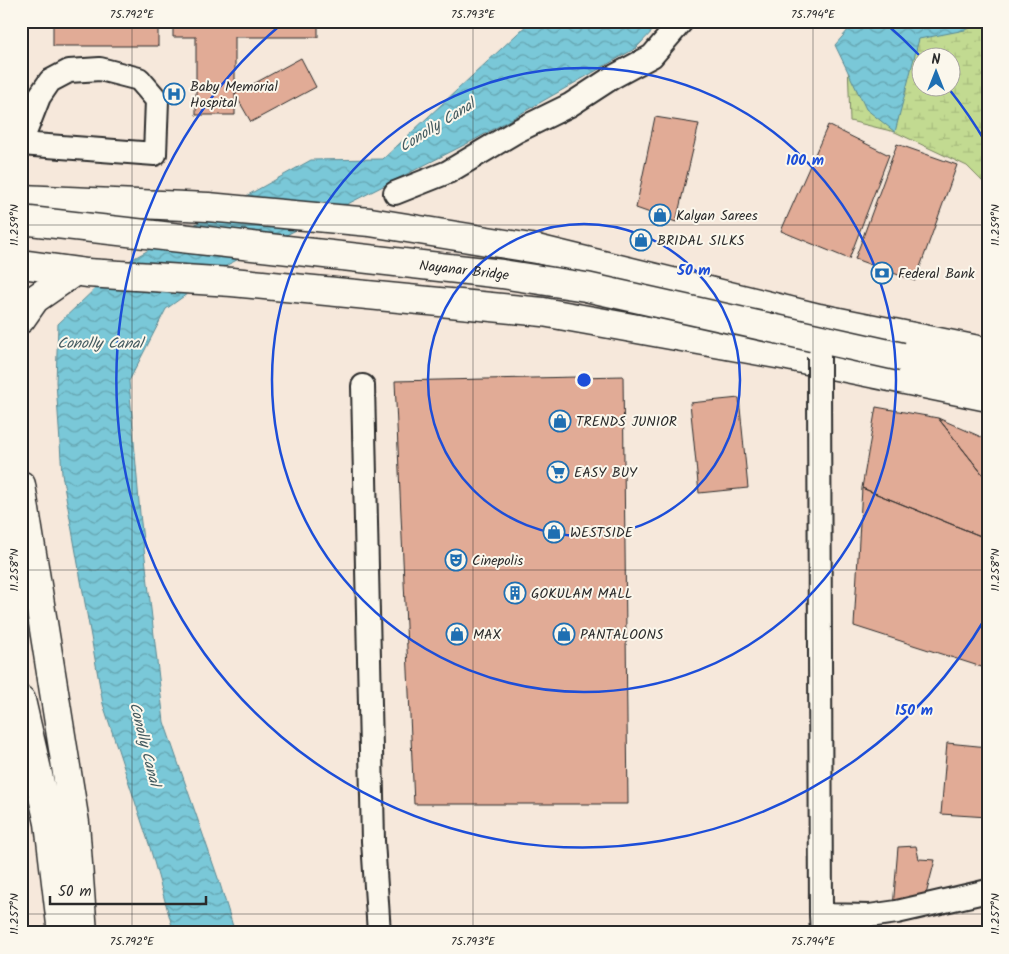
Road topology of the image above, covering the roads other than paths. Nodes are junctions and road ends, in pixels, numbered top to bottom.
1 (682, 21) edge
2 (21, 144) edge
3 (395, 193) dead end
4 (21, 199) edge
5 (21, 220) edge
6 (439, 233) junction
7 (21, 264) edge
8 (80, 272) junction
9 (421, 301) junction
10 (21, 319) edge
11 (988, 352) edge
12 (819, 353) dead end
13 (988, 374) edge
14 (363, 386) dead end
15 (988, 396) edge
16 (21, 485) edge
17 (21, 700) edge
18 (988, 891) edge
19 (822, 924) edge
20 (62, 933) edge
21 (83, 933) edge
22 (379, 933) edge

1 - 3 street
2 - 2 street
4 - 6 main road
5 - 13 main road, Nayanar Bridge, bridge
6 - 9 main road
6 - 11 main road
7 - 8 main road
8 - 9 main road
8 - 10 main road
9 - 15 main road
12 - 19 street, bridge
14 - 22 street
16 - 21 main road
17 - 20 main road
18 - 19 street

